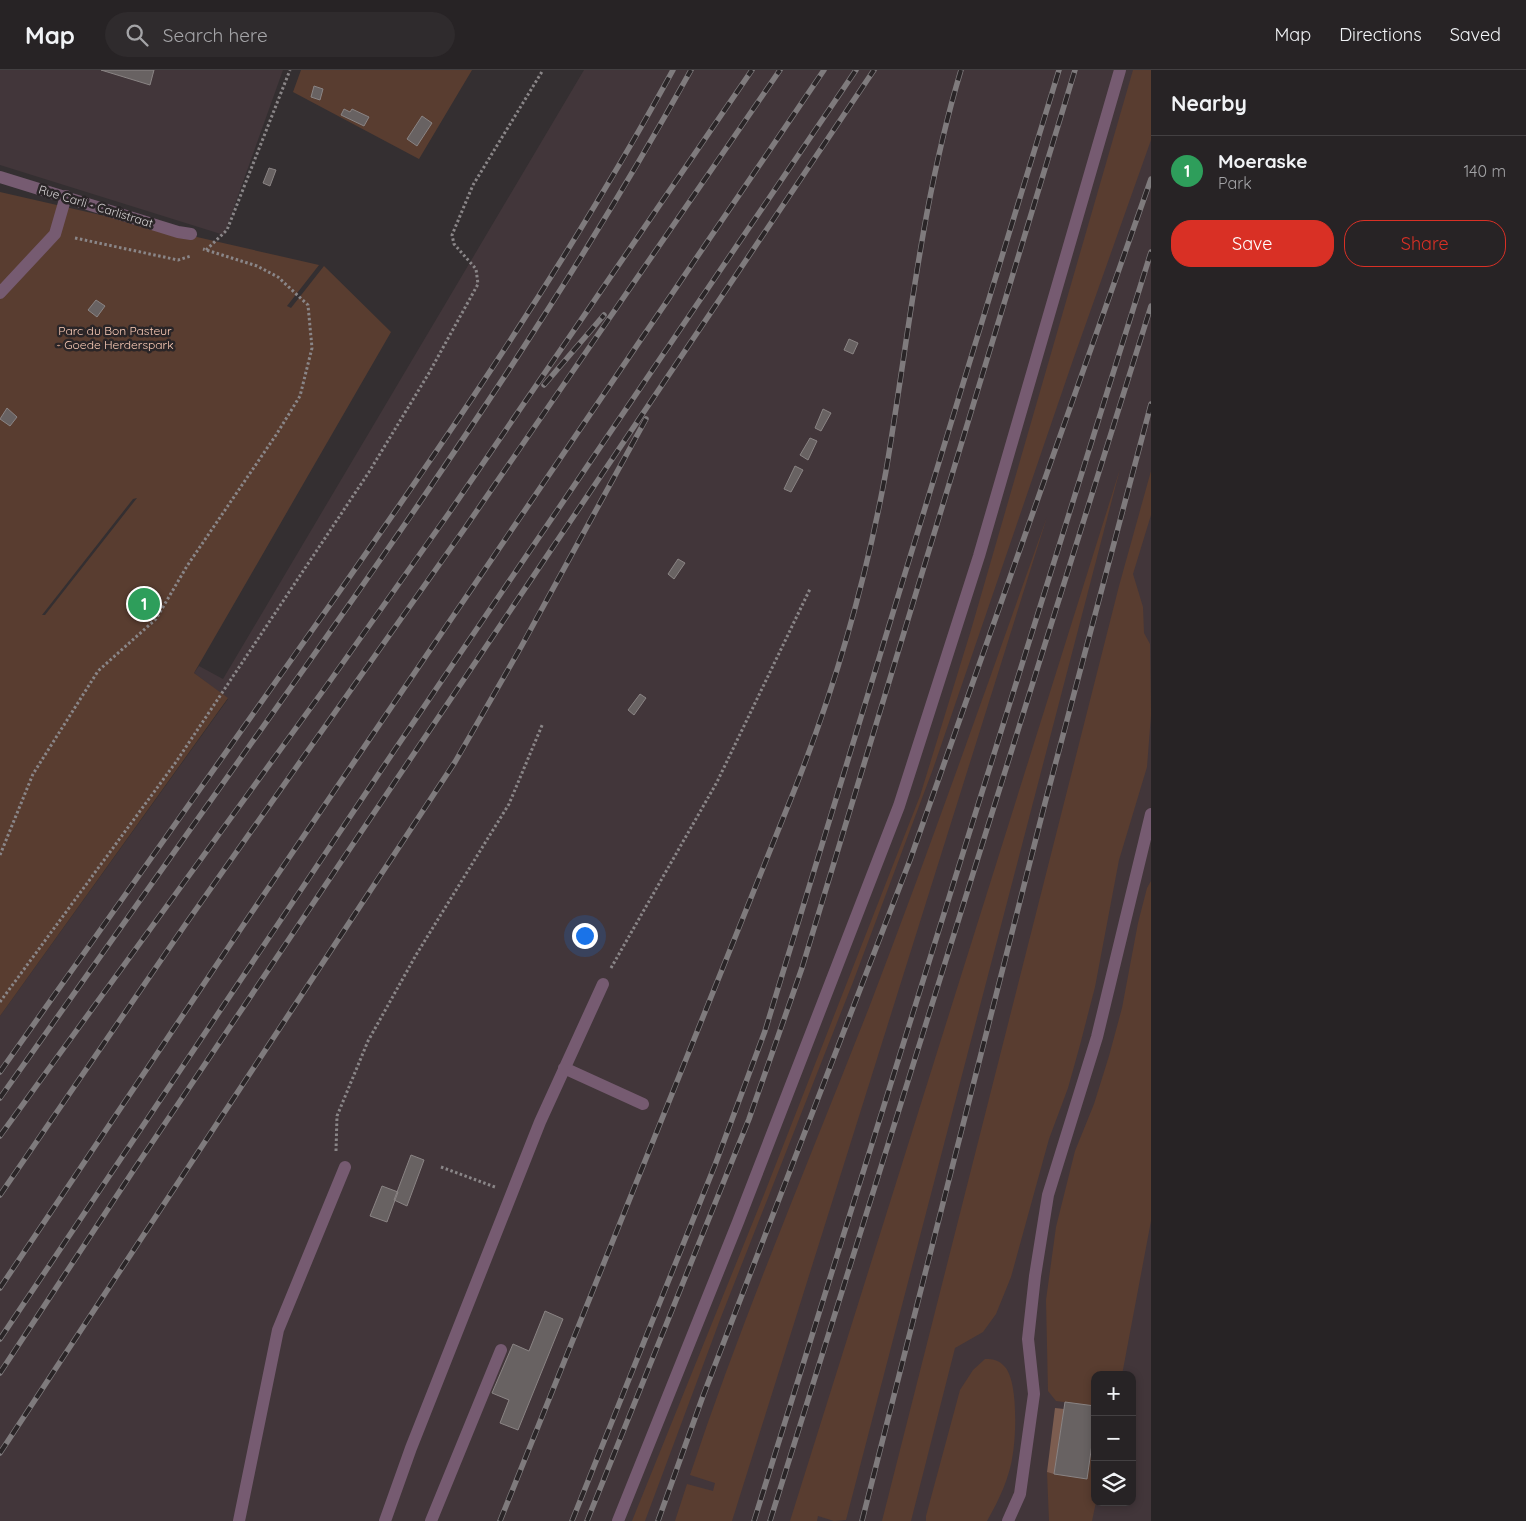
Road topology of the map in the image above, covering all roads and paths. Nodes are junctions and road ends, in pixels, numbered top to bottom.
1 (290, 70) edge
2 (542, 70) edge
3 (1120, 70) edge
4 (0, 177) edge
5 (66, 196) junction
6 (55, 234) junction
7 (192, 234) dead end
8 (206, 250) junction
9 (0, 293) edge
10 (810, 589) dead end
11 (543, 723) dead end
12 (1151, 814) edge
13 (0, 855) edge
14 (603, 984) joint
15 (0, 1002) edge
16 (564, 1068) junction
17 (643, 1104) dead end
18 (345, 1167) joint
19 (442, 1167) dead end
20 (512, 1193) junction
21 (501, 1350) dead end
22 (239, 1521) edge
23 (384, 1521) edge
24 (431, 1521) edge
25 (618, 1521) edge
26 (1008, 1521) edge

1 - 8 path
2 - 15 path
3 - 25 street
4 - 5 street, Rue Carli - Carlistraat
5 - 6 street
5 - 7 street, Rue Carli - Carlistraat
6 - 8 path
6 - 9 street
8 - 13 path
10 - 14 path
11 - 18 path
12 - 26 street
14 - 16 street
16 - 17 street
16 - 20 street
18 - 22 street
19 - 20 path
20 - 23 street
21 - 24 street

